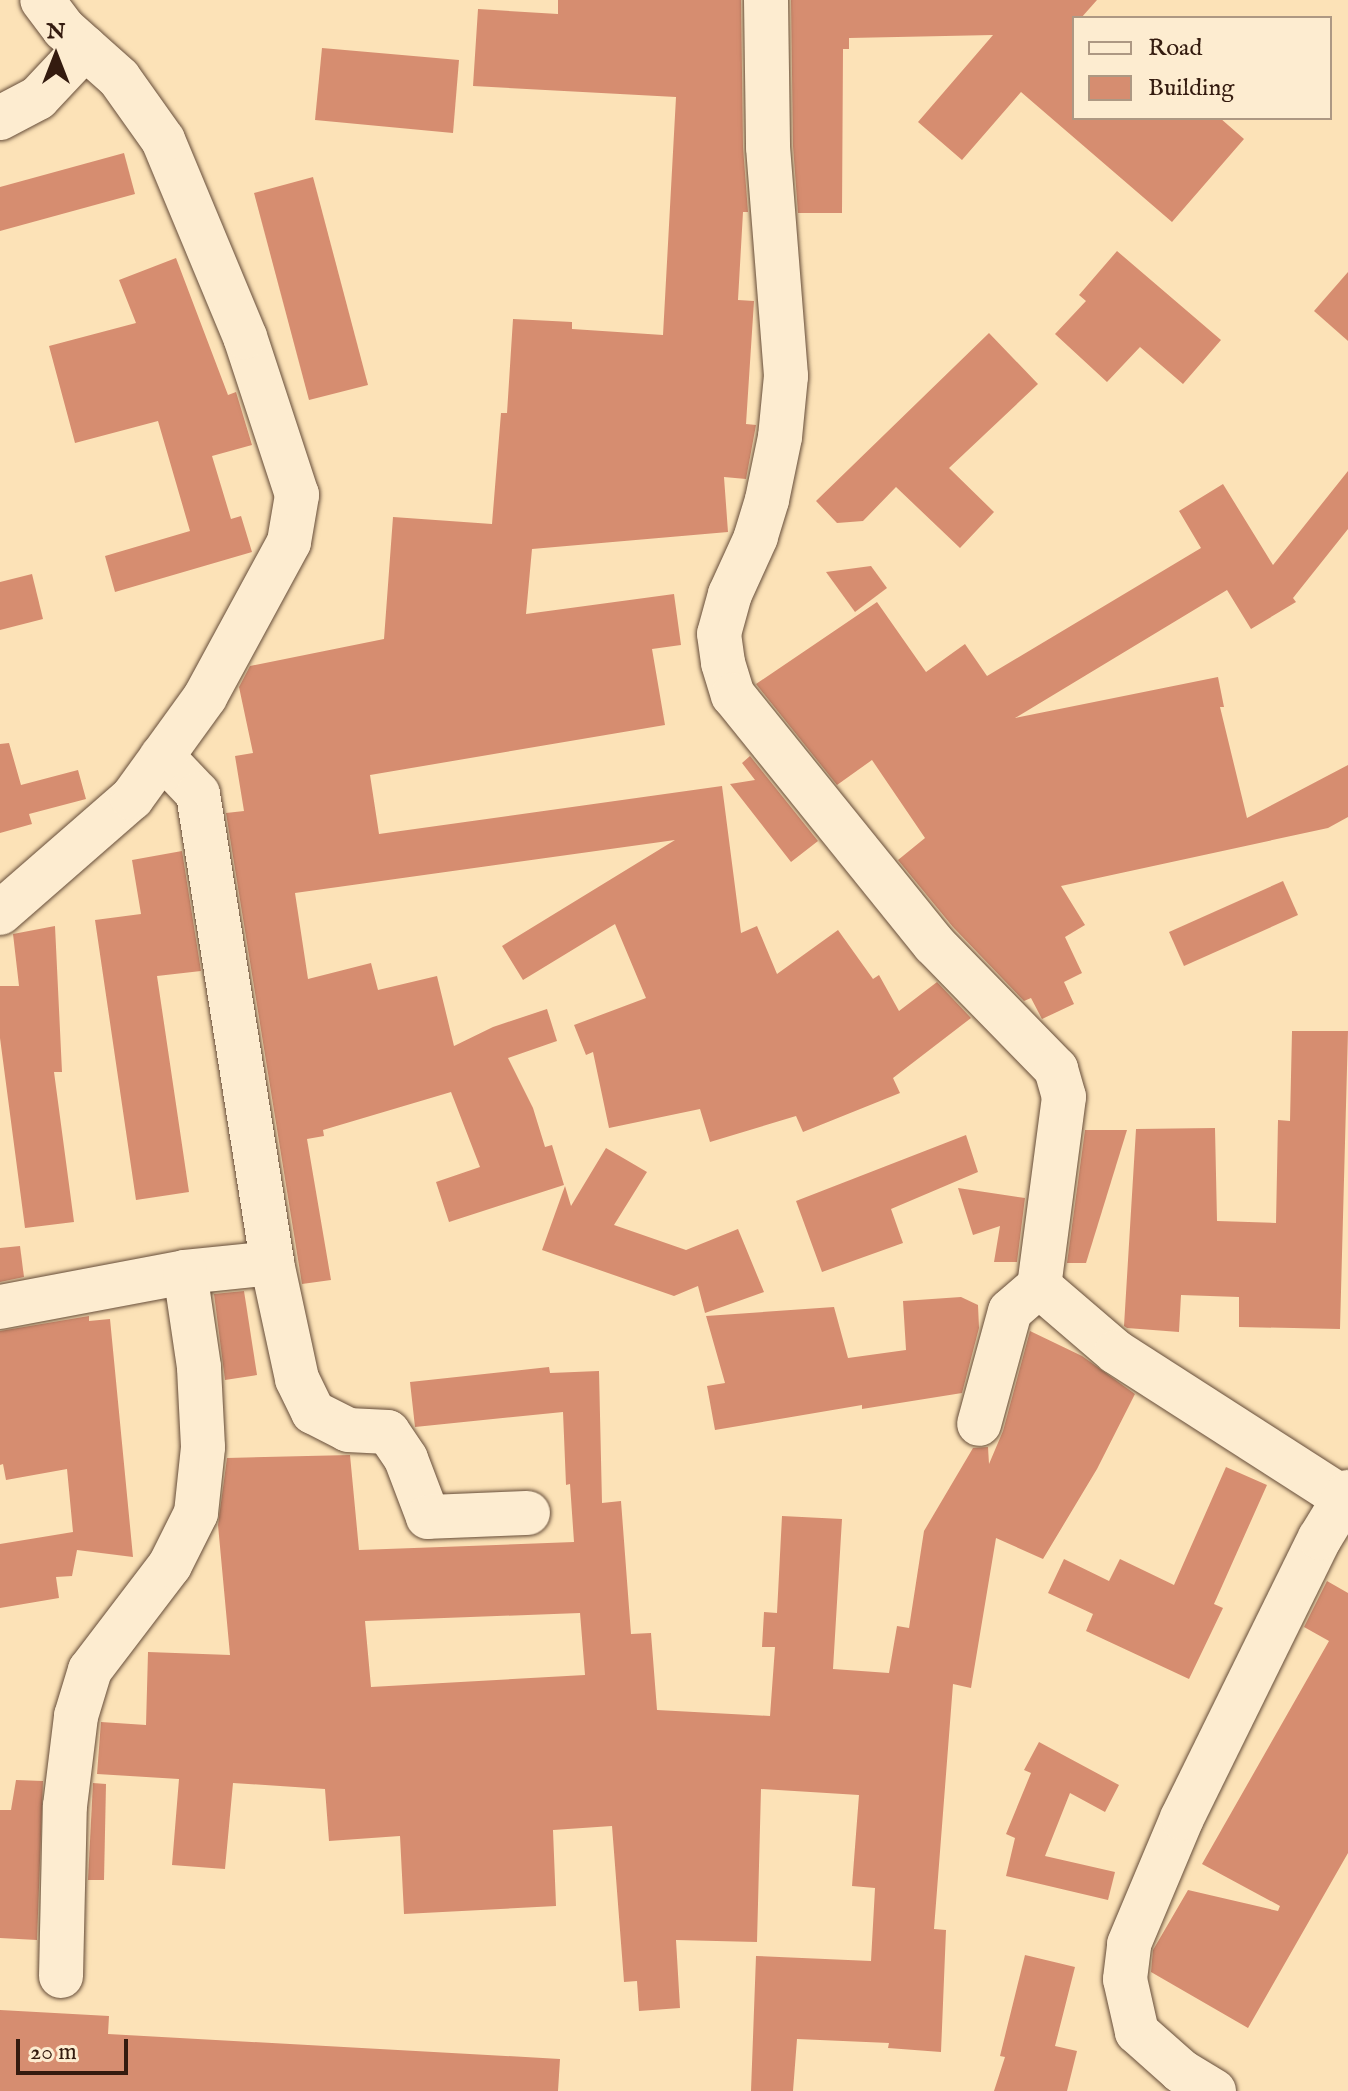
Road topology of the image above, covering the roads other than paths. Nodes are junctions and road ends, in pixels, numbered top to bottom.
1 (42, 0) edge
2 (766, 0) edge
3 (85, 48) junction
4 (0, 118) edge
5 (162, 756) junction
6 (0, 913) edge
7 (272, 1263) junction
8 (185, 1272) junction
9 (1039, 1286) junction
10 (0, 1307) edge
11 (979, 1424) dead end
12 (1345, 1494) edge
13 (528, 1513) dead end
14 (61, 1976) dead end
15 (1214, 2091) edge

1 - 3 street
2 - 9 street
3 - 4 street
3 - 5 street
5 - 6 street
5 - 7 street
7 - 8 street
7 - 13 street
8 - 10 street
8 - 14 street
9 - 11 street
9 - 12 street
12 - 15 street

